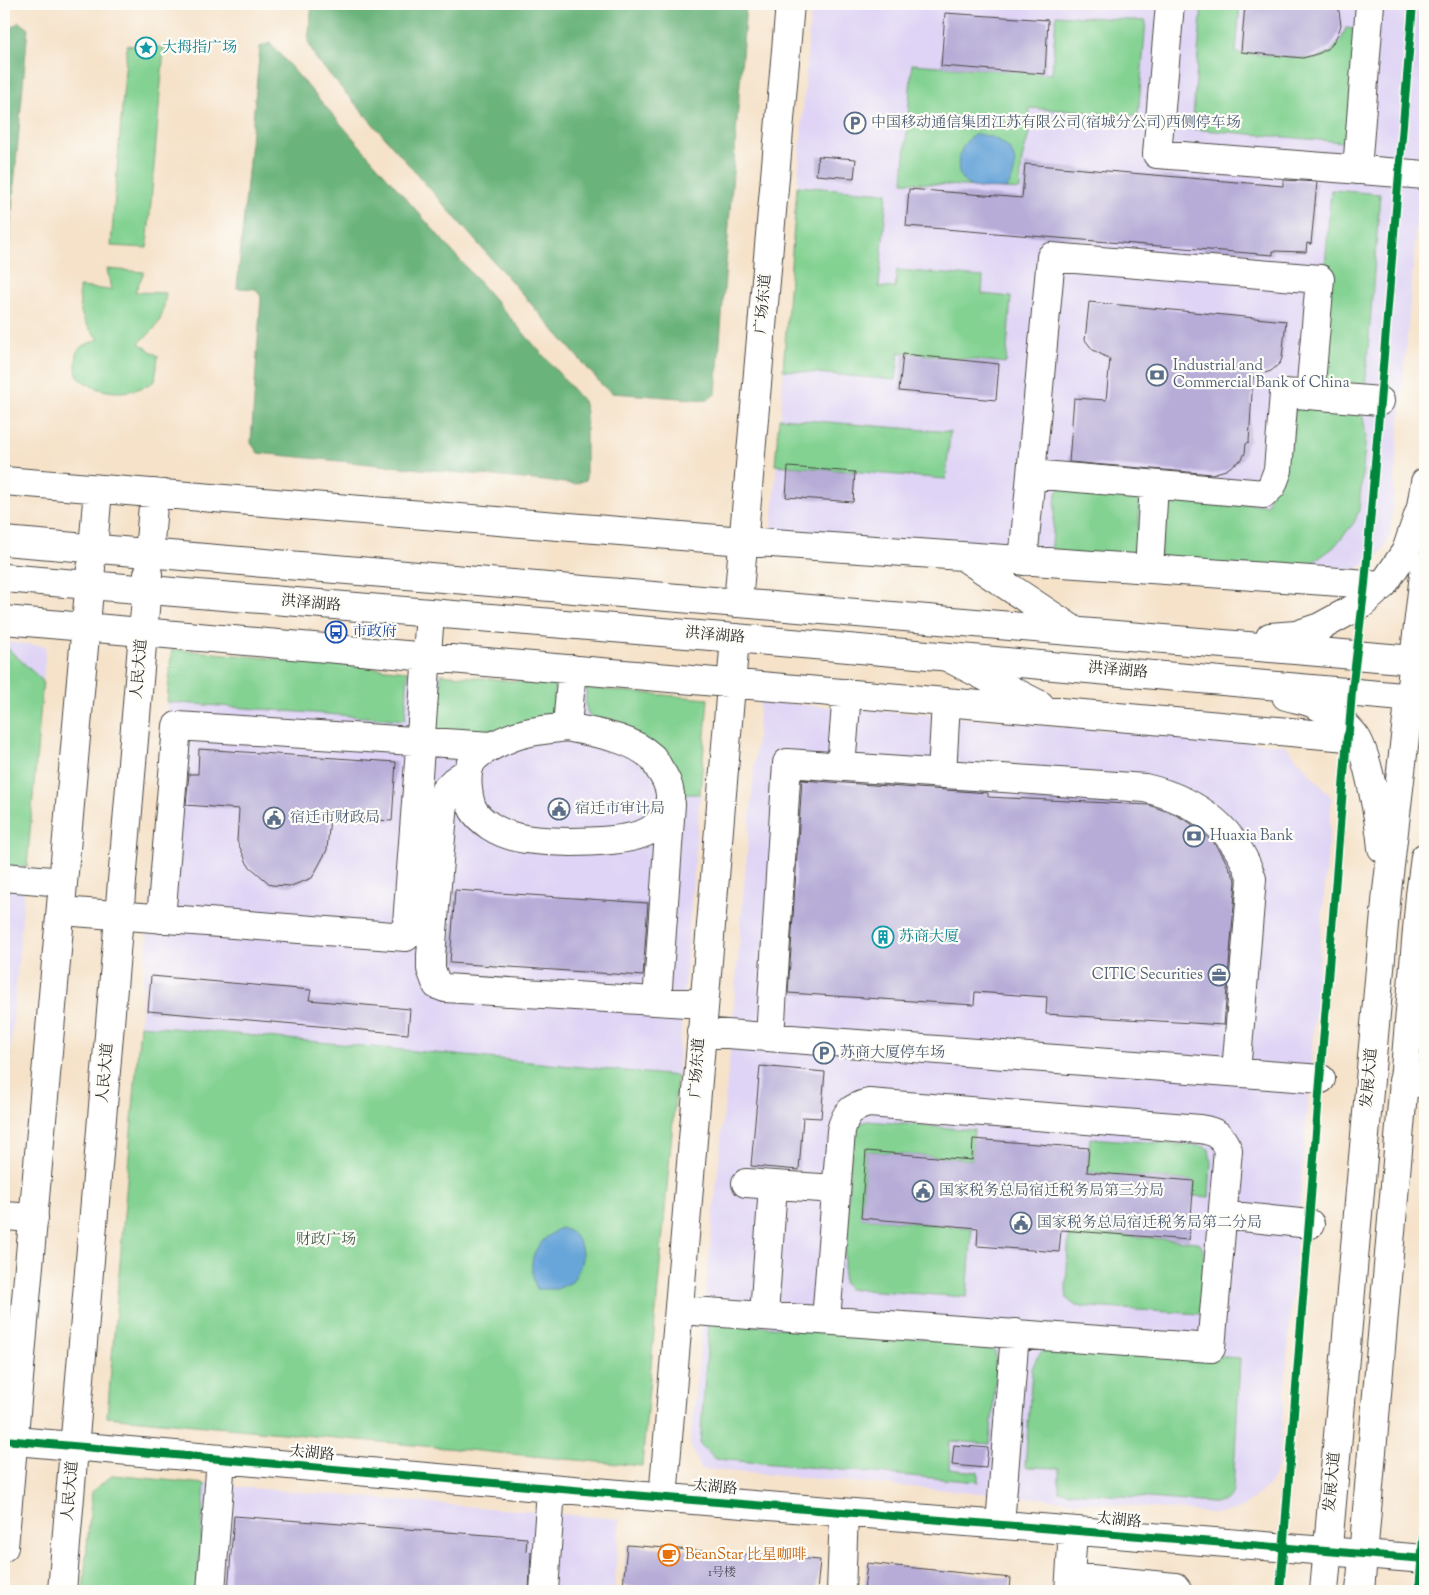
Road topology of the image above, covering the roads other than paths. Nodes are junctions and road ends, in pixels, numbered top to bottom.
1 (790, 4) edge
2 (1170, 4) edge
3 (1370, 4) edge
4 (1356, 170) junction
5 (1425, 175) edge
6 (1310, 395) junction
7 (1380, 401) dead end
8 (1031, 474) junction
9 (4, 481) edge
10 (1425, 482) edge
11 (1154, 485) junction
12 (98, 489) junction
13 (154, 493) junction
14 (743, 541) junction
15 (4, 542) edge
16 (93, 549) junction
17 (150, 554) junction
18 (964, 557) junction
19 (1023, 561) junction
20 (1425, 566) edge
21 (1149, 569) junction
22 (4, 578) edge
23 (90, 586) junction
24 (1384, 586) junction
25 (146, 591) junction
26 (738, 603) junction
27 (430, 614) junction
28 (4, 620) edge
29 (86, 627) junction
30 (143, 631) junction
31 (1075, 631) junction
32 (735, 638) junction
33 (1208, 642) junction
34 (428, 656) junction
35 (946, 656) junction
36 (1420, 660) edge
37 (572, 669) junction
38 (1204, 678) junction
39 (731, 683) junction
40 (847, 693) junction
41 (1417, 698) edge
42 (946, 702) junction
43 (1053, 711) junction
44 (567, 727) junction
45 (1348, 737) dead end
46 (421, 742) junction
47 (492, 746) junction
48 (841, 767) junction
49 (467, 772) junction
50 (942, 774) junction
51 (671, 804) junction
52 (1425, 857) edge
53 (4, 877) edge
54 (63, 882) junction
55 (1422, 890) edge
56 (1386, 891) junction
57 (61, 911) junction
58 (119, 916) junction
59 (161, 919) junction
60 (656, 1001) junction
61 (703, 1004) junction
62 (701, 1032) junction
63 (770, 1037) junction
64 (1236, 1072) junction
65 (1321, 1079) dead end
66 (1414, 1083) edge
67 (746, 1183) dead end
68 (773, 1185) junction
69 (836, 1189) junction
70 (1222, 1215) junction
71 (4, 1216) edge
72 (34, 1218) junction
73 (1310, 1224) dead end
74 (680, 1310) junction
75 (764, 1315) junction
76 (826, 1320) junction
77 (1015, 1333) junction
78 (9, 1441) edge
79 (75, 1446) junction
80 (221, 1460) junction
81 (552, 1489) junction
82 (663, 1498) junction
83 (844, 1513) junction
84 (1000, 1525) junction
85 (1073, 1531) junction
86 (4, 1546) edge
87 (1327, 1551) junction
88 (1363, 1555) junction
89 (1425, 1559) edge
90 (1069, 1584) edge
91 (62, 1591) edge
92 (211, 1591) edge
93 (544, 1591) edge
94 (840, 1591) edge
95 (1178, 1591) edge
96 (1324, 1591) edge
97 (1360, 1591) edge

1 - 14 main road, 广场东道
2 - 4 main road
3 - 4 main road
4 - 5 main road
6 - 7 main road
6 - 8 main road
6 - 11 main road
8 - 11 main road
8 - 19 main road
9 - 12 main road
10 - 24 main road
11 - 21 main road
12 - 13 main road
12 - 16 main road
13 - 14 main road
13 - 17 main road, 人民大道
14 - 18 main road
14 - 26 main road, 广场东道
15 - 16 main road
16 - 17 main road
16 - 23 main road
17 - 25 main road, 人民大道
17 - 26 main road
18 - 19 main road
18 - 31 main road
19 - 21 main road
20 - 36 main road, 发展大道
21 - 24 main road
22 - 23 main road, 洪泽湖路
23 - 25 main road, 洪泽湖路
23 - 29 main road
24 - 33 main road
25 - 27 main road, 洪泽湖路
25 - 30 main road, 人民大道
26 - 31 main road
27 - 32 main road, 洪泽湖路
27 - 34 main road
28 - 29 main road
29 - 30 main road
29 - 54 main road
30 - 34 main road
30 - 58 main road, 人民大道
31 - 33 main road
32 - 35 main road, 洪泽湖路
32 - 39 main road, 广场东道
33 - 36 main road
34 - 37 main road
34 - 46 main road
35 - 38 main road, 洪泽湖路
35 - 43 main road
36 - 41 main road, 发展大道
37 - 39 main road
37 - 44 main road
38 - 41 main road, 洪泽湖路
38 - 56 main road
39 - 40 main road
39 - 61 main road, 广场东道
40 - 42 main road
40 - 48 main road
41 - 56 main road, 发展大道
42 - 43 main road
42 - 50 main road
43 - 45 main road
44 - 47 main road
44 - 51 main road
46 - 47 main road
46 - 59 main road
46 - 59 main road
47 - 49 main road
48 - 50 main road
48 - 63 main road
49 - 51 main road
49 - 60 main road
50 - 64 main road
51 - 60 main road
52 - 55 main road
53 - 54 main road
54 - 57 main road
55 - 66 main road
56 - 87 main road, 发展大道
57 - 58 main road
57 - 72 main road
58 - 59 main road
58 - 79 main road, 人民大道
60 - 61 main road
61 - 62 main road, 广场东道
62 - 63 main road
62 - 74 main road, 广场东道
63 - 64 main road
64 - 65 main road
66 - 88 main road
67 - 68 main road
68 - 69 main road
68 - 75 main road
69 - 70 main road
69 - 76 main road
70 - 73 main road
70 - 77 main road
71 - 72 main road
72 - 78 main road
74 - 75 main road
74 - 82 main road, 广场东道
75 - 76 main road
76 - 77 main road
77 - 84 main road
78 - 79 main road, 太湖路
78 - 86 main road
79 - 80 main road, 太湖路
79 - 91 main road, 人民大道
80 - 81 main road, 太湖路
80 - 92 main road
81 - 82 main road, 太湖路
81 - 93 main road
82 - 83 main road, 太湖路
83 - 84 main road, 太湖路
83 - 94 main road
84 - 85 main road, 太湖路
85 - 87 main road, 太湖路
85 - 90 main road
87 - 88 main road, 太湖路
87 - 96 main road, 发展大道
88 - 89 main road, 太湖路
88 - 97 main road
90 - 95 main road

